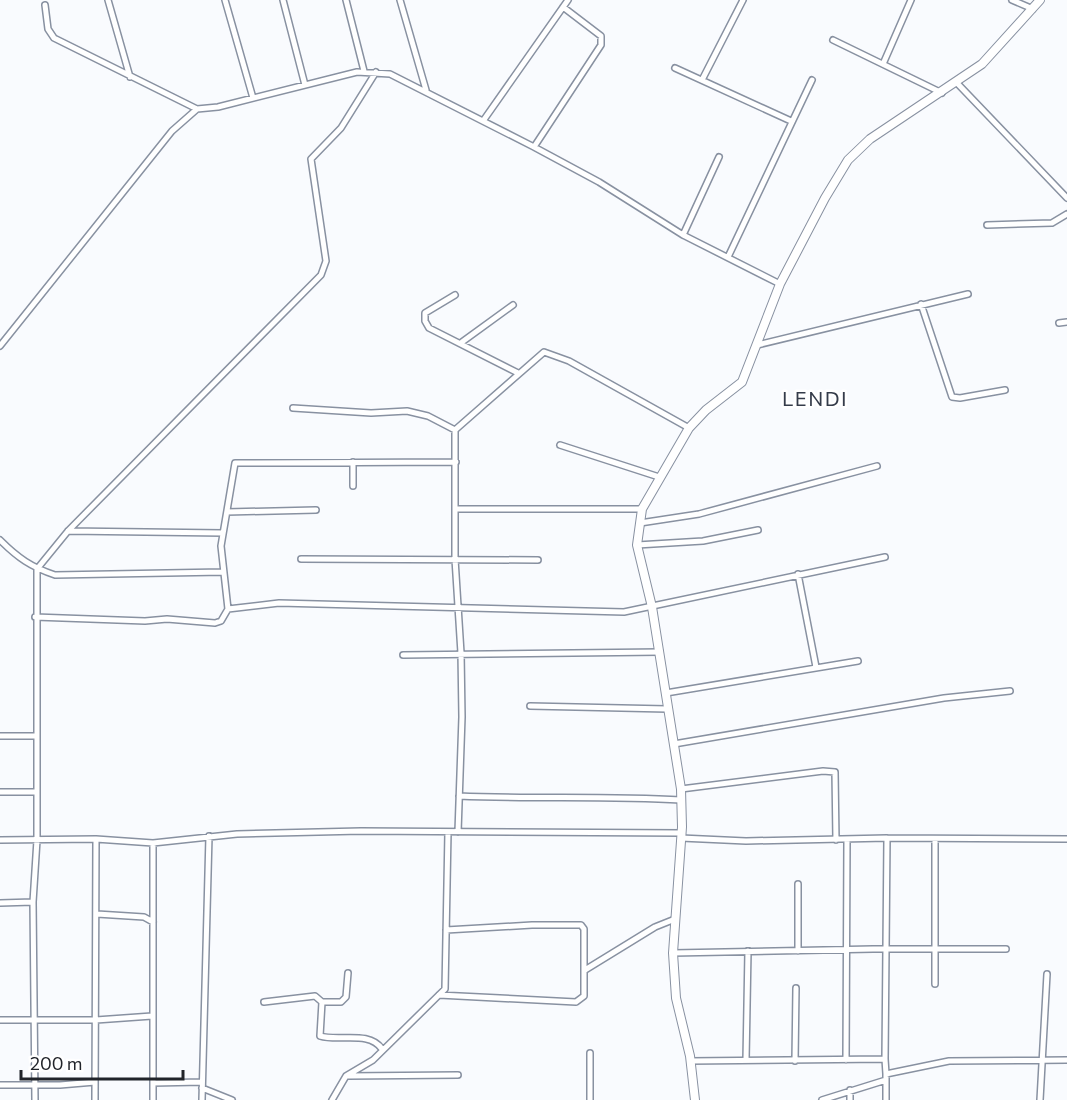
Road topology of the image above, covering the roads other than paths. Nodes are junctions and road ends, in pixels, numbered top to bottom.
1 (108, 0) edge
2 (225, 0) edge
3 (284, 0) edge
4 (346, 0) edge
5 (400, 0) edge
6 (568, 0) edge
7 (743, 0) edge
8 (911, 0) edge
9 (1012, 0) edge
10 (1040, 0) edge
11 (45, 5) dead end
12 (563, 7) junction
13 (1033, 9) junction
14 (833, 40) dead end
15 (883, 64) junction
16 (675, 68) dead end
17 (364, 71) junction
18 (376, 72) junction
19 (130, 77) junction
20 (702, 80) junction
21 (812, 80) dead end
22 (956, 82) junction
23 (305, 85) junction
24 (426, 90) junction
25 (942, 93) junction
26 (253, 98) junction
27 (197, 109) junction
28 (483, 121) junction
29 (791, 121) junction
30 (534, 147) junction
31 (719, 157) dead end
32 (1067, 198) edge
33 (1067, 214) edge
34 (987, 225) dead end
35 (683, 235) junction
36 (728, 257) junction
37 (780, 285) junction
38 (968, 294) dead end
39 (454, 295) dead end
40 (921, 304) junction
41 (513, 305) dead end
42 (1067, 322) edge
43 (1059, 323) dead end
44 (0, 332) edge
45 (6, 337) junction
46 (462, 342) junction
47 (757, 345) junction
48 (0, 346) edge
49 (518, 373) junction
50 (1005, 390) dead end
51 (293, 408) dead end
52 (689, 428) junction
53 (455, 430) junction
54 (560, 445) dead end
55 (353, 462) junction
56 (456, 462) junction
57 (877, 466) dead end
58 (659, 477) junction
59 (353, 486) dead end
60 (455, 508) junction
61 (642, 509) junction
62 (316, 510) dead end
63 (227, 512) junction
64 (640, 523) junction
65 (758, 530) dead end
66 (68, 531) junction
67 (223, 533) junction
68 (0, 540) edge
69 (637, 545) junction
70 (885, 557) dead end
71 (301, 559) dead end
72 (454, 559) junction
73 (538, 560) dead end
74 (37, 569) junction
75 (223, 572) junction
76 (798, 574) junction
77 (652, 607) junction
78 (228, 609) junction
79 (459, 609) junction
80 (35, 617) junction
81 (660, 652) junction
82 (461, 653) junction
83 (403, 654) dead end
84 (858, 661) dead end
85 (816, 667) junction
86 (1010, 691) dead end
87 (666, 693) junction
88 (530, 706) dead end
89 (668, 709) junction
90 (0, 736) edge
91 (37, 736) junction
92 (674, 744) junction
93 (681, 789) junction
94 (0, 792) edge
95 (37, 792) junction
96 (459, 796) junction
97 (681, 800) junction
98 (448, 832) junction
99 (458, 832) junction
100 (681, 835) junction
101 (209, 836) junction
102 (887, 838) junction
103 (96, 839) junction
104 (935, 839) junction
105 (1067, 839) edge
106 (0, 840) edge
107 (37, 840) junction
108 (836, 840) junction
109 (847, 840) junction
110 (153, 843) junction
111 (798, 884) dead end
112 (33, 902) junction
113 (0, 903) edge
114 (97, 914) junction
115 (675, 919) junction
116 (153, 922) junction
117 (446, 930) junction
118 (846, 949) junction
119 (888, 949) junction
120 (1006, 950) dead end
121 (748, 951) junction
122 (798, 951) junction
123 (937, 951) junction
124 (673, 953) junction
125 (585, 970) junction
126 (348, 973) dead end
127 (1047, 974) dead end
128 (935, 984) dead end
129 (796, 988) dead end
130 (440, 995) junction
131 (264, 1002) dead end
132 (322, 1002) junction
133 (152, 1016) junction
134 (36, 1019) junction
135 (0, 1020) edge
136 (96, 1020) junction
137 (381, 1049) junction
138 (590, 1053) dead end
139 (885, 1059) junction
140 (746, 1060) junction
141 (846, 1060) junction
142 (1041, 1060) junction
143 (1067, 1060) edge
144 (690, 1061) junction
145 (795, 1061) junction
146 (458, 1075) dead end
147 (346, 1076) junction
148 (886, 1077) junction
149 (95, 1082) junction
150 (153, 1083) junction
151 (0, 1085) edge
152 (36, 1085) junction
153 (202, 1085) junction
154 (850, 1090) junction
155 (35, 1100) edge
156 (95, 1100) edge
157 (153, 1100) edge
158 (202, 1100) edge
159 (232, 1100) edge
160 (332, 1100) edge
161 (590, 1100) edge
162 (695, 1100) edge
163 (822, 1100) edge
164 (850, 1100) edge
165 (886, 1100) edge
166 (1040, 1100) edge

1 - 19 street
2 - 26 street
3 - 23 street
4 - 17 street
5 - 24 street
6 - 12 street
7 - 20 street
8 - 15 street
9 - 13 street
10 - 13 main road
11 - 19 street
12 - 28 street
12 - 30 street
13 - 22 main road
14 - 15 street
15 - 25 street
16 - 20 street
17 - 18 street
17 - 23 street
18 - 24 street
18 - 66 street
19 - 27 street
20 - 29 street
21 - 29 street
22 - 25 main road
22 - 32 street
23 - 26 street
24 - 28 street
25 - 37 main road
26 - 27 street
27 - 45 street
28 - 30 street
29 - 36 street
30 - 35 street
31 - 35 street
33 - 34 street
35 - 36 street
36 - 37 street
37 - 47 main road
38 - 40 street
39 - 46 street
40 - 47 street
40 - 50 street
41 - 46 street
42 - 43 street
44 - 45 street
45 - 48 street
46 - 49 street
47 - 52 main road
49 - 52 street
49 - 53 street
51 - 53 street
52 - 58 main road
53 - 56 street
54 - 58 street
55 - 56 street
55 - 59 street
55 - 63 street
56 - 60 street
57 - 64 street
58 - 61 main road
60 - 61 street
60 - 72 street
61 - 64 main road
62 - 63 street
63 - 67 street
64 - 69 main road
65 - 69 street
66 - 67 street
66 - 74 street
67 - 75 street
68 - 74 street
69 - 77 main road
70 - 76 street
71 - 72 street
72 - 73 street
72 - 79 street
74 - 75 street
74 - 80 street
75 - 78 street
76 - 77 street
76 - 85 street
77 - 79 street
77 - 81 main road
78 - 79 street
78 - 80 street
79 - 82 street
80 - 91 street
81 - 82 street
81 - 87 main road
82 - 83 street
82 - 96 street
84 - 85 street
85 - 87 street
86 - 92 street
87 - 89 main road
88 - 89 street
89 - 92 main road
90 - 91 street
91 - 95 street
92 - 93 main road
93 - 97 main road
93 - 108 street
94 - 95 street
95 - 107 street
96 - 97 street
96 - 99 street
97 - 100 main road
98 - 99 street
98 - 101 street
98 - 117 street
99 - 100 street
100 - 108 street
100 - 115 main road
101 - 110 street
101 - 153 street
102 - 104 street
102 - 109 street
102 - 119 street
103 - 107 street
103 - 110 street
103 - 114 street
104 - 105 street
104 - 123 street
106 - 107 street
107 - 112 street
108 - 109 street
109 - 118 street
110 - 116 street
111 - 122 street
112 - 113 street
112 - 134 street
114 - 116 street
114 - 136 street
115 - 124 main road
115 - 125 street
116 - 133 street
117 - 125 street
117 - 130 street
118 - 119 street
118 - 122 street
118 - 141 street
119 - 123 street
119 - 139 street
120 - 123 street
121 - 122 street
121 - 124 street
121 - 140 street
123 - 128 street
124 - 144 main road
125 - 130 street
126 - 132 street
127 - 142 street
129 - 145 street
130 - 137 street
131 - 132 street
132 - 137 street
133 - 136 street
133 - 150 street
134 - 135 street
134 - 136 street
134 - 152 street
136 - 149 street
137 - 147 street
138 - 161 street
139 - 141 street
139 - 148 street
140 - 144 street
140 - 145 street
141 - 145 street
142 - 143 street
142 - 148 street
142 - 166 street
144 - 162 main road
146 - 147 street
147 - 160 street
148 - 154 street
148 - 165 street
149 - 152 street
149 - 156 street
150 - 153 street
150 - 157 street
151 - 152 street
152 - 155 street
153 - 158 street
153 - 159 street
154 - 163 street
154 - 164 street

